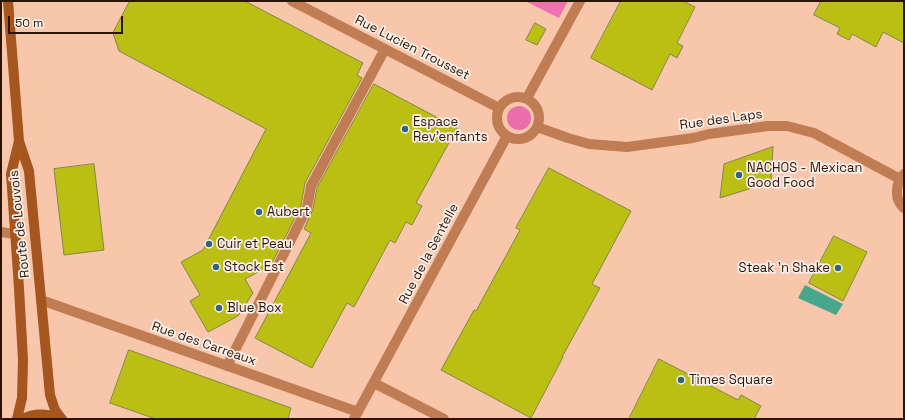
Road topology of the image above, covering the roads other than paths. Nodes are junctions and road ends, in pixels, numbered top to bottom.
1 (8, 1) edge
2 (292, 1) edge
3 (580, 1) edge
4 (385, 49) junction
5 (527, 98) junction
6 (499, 108) junction
7 (537, 127) junction
8 (507, 136) junction
9 (19, 141) junction
10 (902, 176) edge
11 (904, 208) edge
12 (1, 232) edge
13 (14, 234) junction
14 (41, 300) junction
15 (227, 366) junction
16 (374, 383) junction
17 (356, 416) edge
18 (18, 419) edge
19 (23, 419) edge
20 (61, 419) edge
21 (444, 419) edge

1 - 9 main road, Route de Louvois
2 - 4 street, Rue Lucien Trousset
3 - 5 street
4 - 6 street, Rue Lucien Trousset
4 - 15 street
5 - 6 street
5 - 7 street
6 - 8 street
7 - 8 street
7 - 10 street, Rue des Laps
8 - 16 street, Rue de la Sentelle
9 - 13 main road, Route de Louvois
9 - 14 main road, Route de Louvois
10 - 11 street
12 - 13 street
13 - 18 main road, Route de Louvois
14 - 15 street, Rue des Carreaux
14 - 20 main road, Route de Louvois
15 - 17 street, Rue des Carreaux
16 - 17 street, Rue de la Sentelle
16 - 21 street
19 - 20 main road

